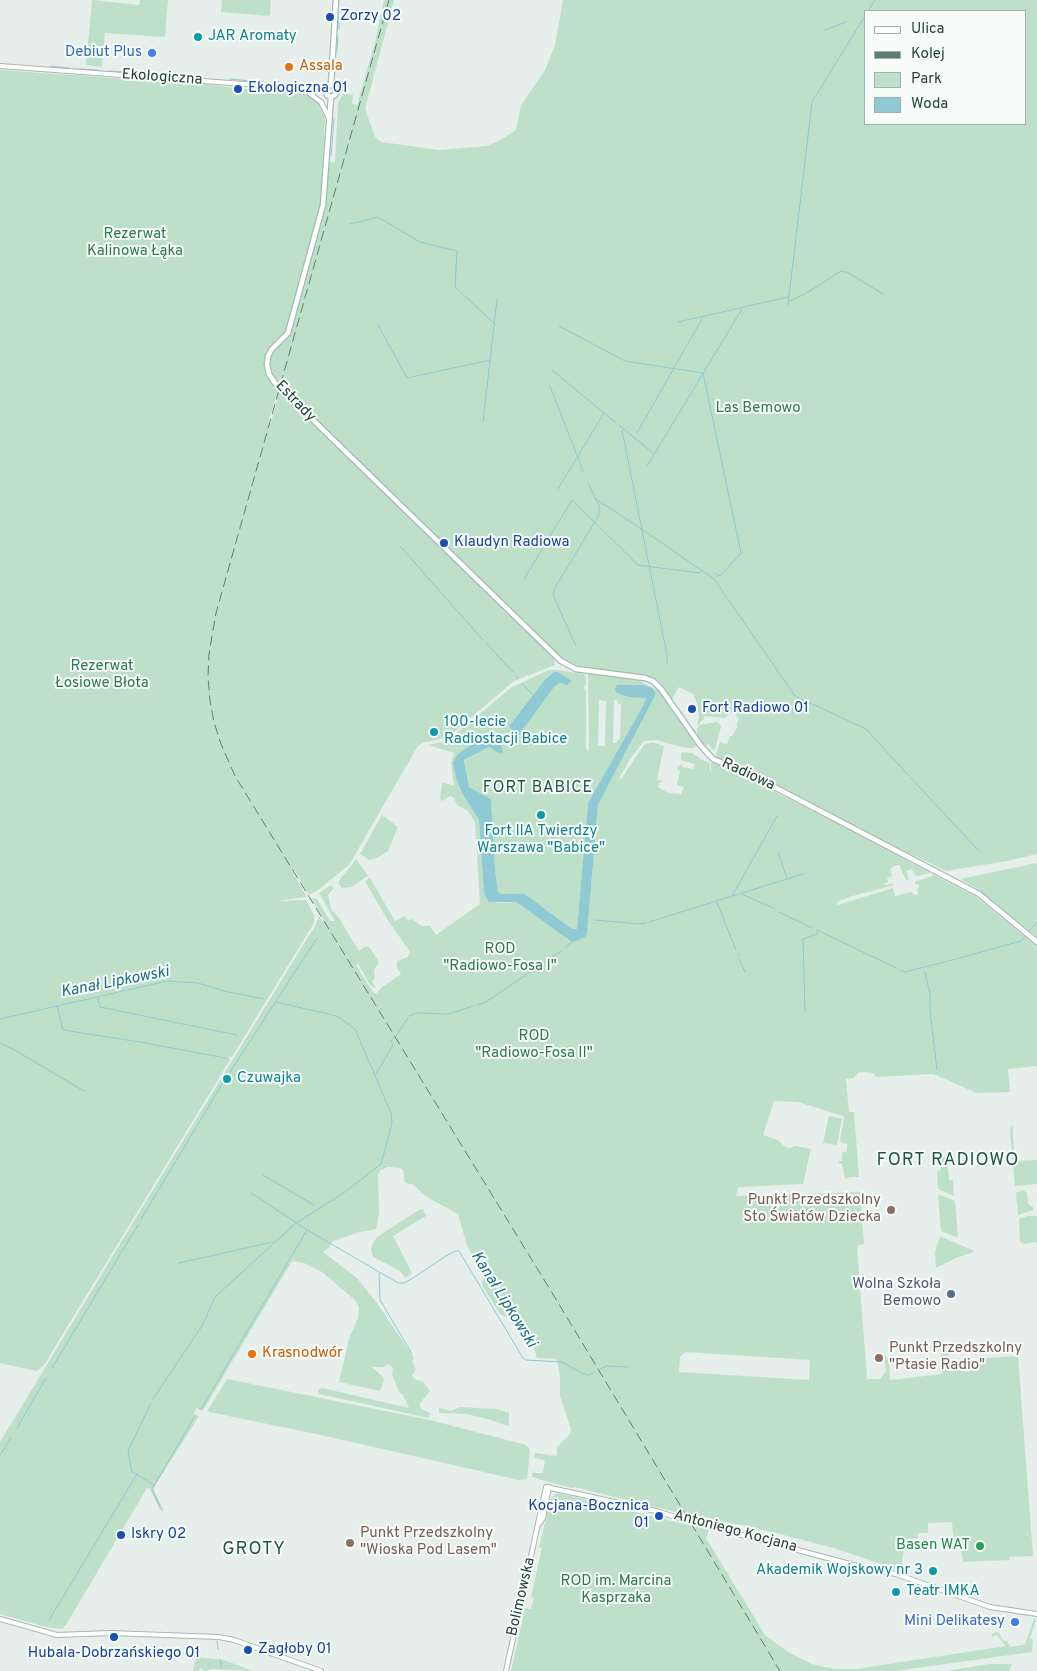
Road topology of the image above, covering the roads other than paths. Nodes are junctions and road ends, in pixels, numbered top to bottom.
1 (336, 0) edge
2 (0, 66) edge
3 (331, 85) junction
4 (303, 89) junction
5 (325, 90) junction
6 (331, 97) junction
7 (329, 119) junction
8 (465, 569) joint
9 (1037, 942) edge
10 (548, 1487) joint
11 (1037, 1614) edge
12 (0, 1619) edge
13 (321, 1671) edge
14 (506, 1671) edge

1 - 3 main road
2 - 4 street, Ekologiczna
3 - 5 main road
3 - 6 main road
4 - 5 street, Ekologiczna
4 - 7 street
5 - 6 main road
6 - 7 main road, Estrady
7 - 8 main road, Estrady
8 - 9 main road, Radiowa
10 - 11 street, Antoniego Kocjana
10 - 14 street, Bolimowska
12 - 13 street

